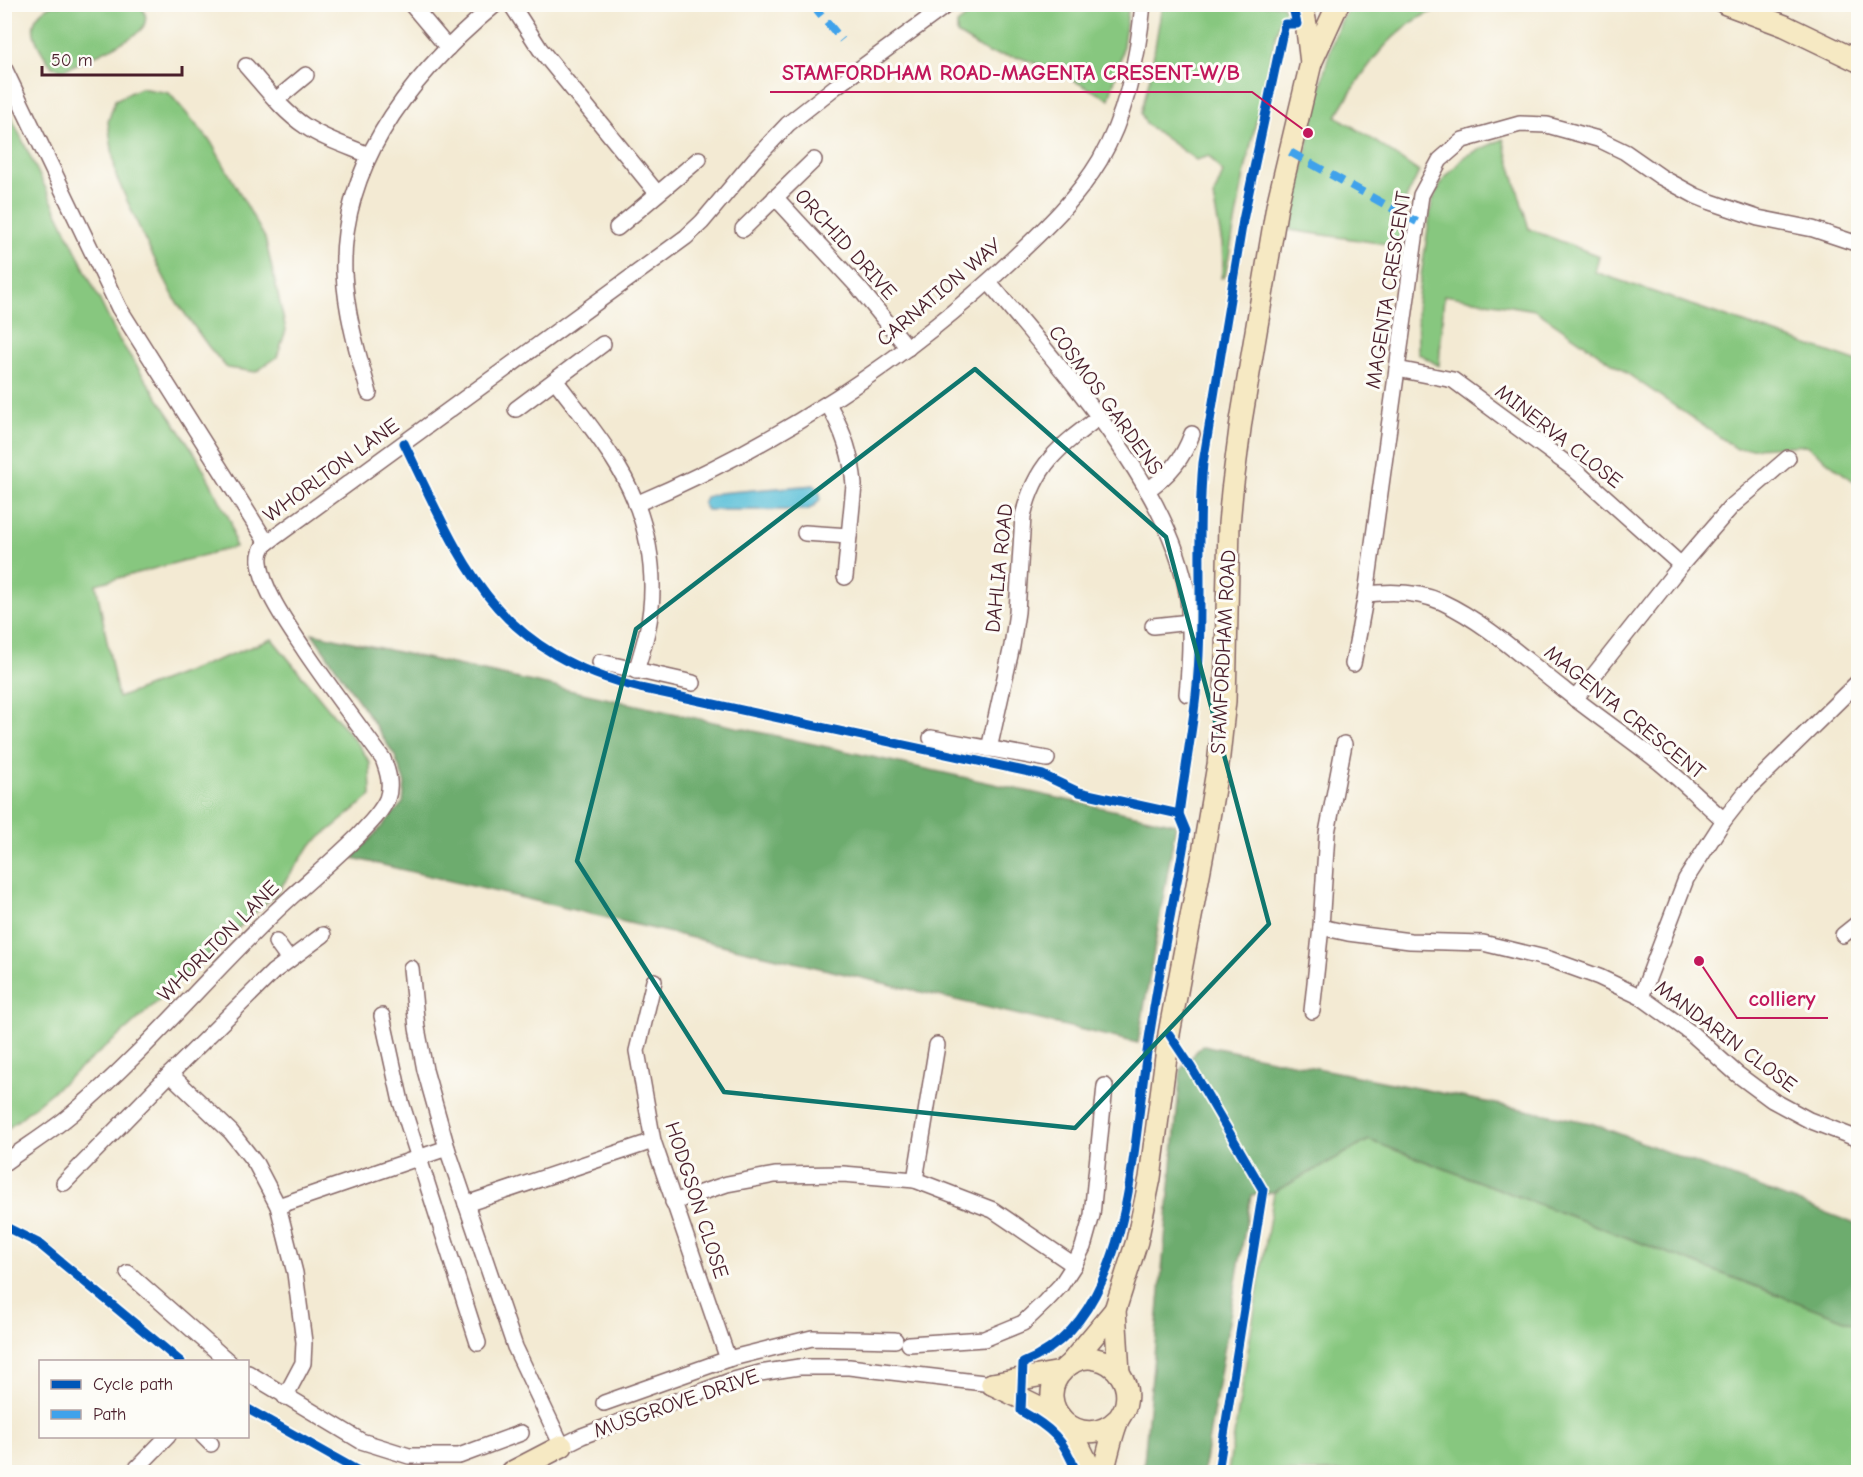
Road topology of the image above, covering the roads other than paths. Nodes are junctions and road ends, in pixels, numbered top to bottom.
1 (411, 4) edge
2 (496, 4) edge
3 (511, 4) edge
4 (948, 4) edge
5 (1143, 4) edge
6 (1302, 4) edge
7 (1338, 4) edge
8 (1726, 4) edge
9 (448, 48) junction
10 (1858, 61) edge
11 (1311, 63) junction
12 (246, 66) dead end
13 (4, 68) edge
14 (306, 75) dead end
15 (276, 100) junction
16 (369, 155) junction
17 (699, 159) dead end
18 (814, 160) dead end
19 (657, 193) junction
20 (775, 197) junction
21 (617, 228) dead end
22 (743, 229) dead end
23 (1858, 244) edge
24 (989, 282) junction
25 (603, 344) dead end
26 (908, 348) junction
27 (1396, 369) junction
28 (555, 380) junction
29 (369, 393) dead end
30 (828, 404) junction
31 (516, 409) dead end
32 (1098, 417) junction
33 (1192, 434) dead end
34 (1788, 458) dead end
35 (1147, 490) junction
36 (636, 504) junction
37 (805, 533) dead end
38 (849, 536) junction
39 (267, 543) junction
40 (1681, 565) junction
41 (845, 577) dead end
42 (1366, 594) junction
43 (1190, 622) junction
44 (1153, 626) dead end
45 (600, 662) dead end
46 (1353, 664) dead end
47 (636, 671) junction
48 (1858, 682) edge
49 (693, 683) dead end
50 (1187, 694) dead end
51 (1575, 699) junction
52 (932, 738) dead end
53 (1344, 744) dead end
54 (989, 749) junction
55 (1047, 759) dead end
56 (1724, 820) junction
57 (1858, 923) edge
58 (1321, 927) junction
59 (323, 935) dead end
60 (1843, 935) dead end
61 (276, 942) dead end
62 (289, 960) junction
63 (411, 968) dead end
64 (654, 981) dead end
65 (1641, 997) junction
66 (1312, 1011) dead end
67 (382, 1016) dead end
68 (937, 1045) dead end
69 (170, 1074) junction
70 (1105, 1086) dead end
71 (1858, 1139) edge
72 (652, 1141) junction
73 (447, 1148) junction
74 (417, 1157) junction
75 (4, 1163) edge
76 (67, 1173) dead end
77 (915, 1180) junction
78 (673, 1202) junction
79 (466, 1204) junction
80 (278, 1206) junction
81 (1074, 1264) junction
82 (128, 1273) dead end
83 (1115, 1310) junction
84 (478, 1343) dead end
85 (728, 1359) junction
86 (227, 1360) edge
87 (1066, 1368) junction
88 (1119, 1373) junction
89 (249, 1374) edge
90 (992, 1384) junction
91 (285, 1397) junction
92 (604, 1403) dead end
93 (1118, 1419) junction
94 (1064, 1422) junction
95 (521, 1433) dead end
96 (167, 1438) edge
97 (562, 1446) junction
98 (133, 1473) edge
99 (512, 1473) edge
100 (1092, 1473) edge
101 (1103, 1473) edge

1 - 9 street
2 - 9 street
3 - 19 street
4 - 39 street, WHORLTON LANE
5 - 24 street, CARNATION WAY
6 - 11 main road, STAMFORDHAM ROAD
7 - 11 main road, STAMFORDHAM ROAD
8 - 10 main road
9 - 16 street
11 - 83 main road, STAMFORDHAM ROAD
12 - 15 street
13 - 39 street
14 - 15 street
15 - 16 street
16 - 29 street
17 - 19 street
18 - 20 street, ORCHID DRIVE
19 - 21 street
20 - 22 street, ORCHID DRIVE
20 - 26 street, ORCHID DRIVE
23 - 27 street, MAGENTA CRESCENT
24 - 26 street, CARNATION WAY
24 - 32 street, COSMOS GARDENS
25 - 28 street
26 - 30 street, CARNATION WAY
27 - 40 street, MINERVA CLOSE
27 - 42 street, MAGENTA CRESCENT
28 - 31 street
28 - 36 street
30 - 36 street, CARNATION WAY
30 - 38 street
32 - 35 street, COSMOS GARDENS
32 - 54 street, DAHLIA ROAD
33 - 35 street
34 - 40 street
35 - 43 street, COSMOS GARDENS
36 - 47 street
37 - 38 street
38 - 41 street
39 - 75 street, WHORLTON LANE
40 - 51 street
42 - 46 street, MAGENTA CRESCENT
42 - 51 street, MAGENTA CRESCENT
43 - 44 street
43 - 50 street, COSMOS GARDENS
45 - 47 street
47 - 49 street
48 - 56 street
51 - 56 street, MAGENTA CRESCENT
52 - 54 street
53 - 58 street
54 - 55 street
56 - 65 street
57 - 60 street
58 - 65 street, MANDARIN CLOSE
58 - 66 street
59 - 62 street
61 - 62 street
62 - 69 street
63 - 73 street
64 - 72 street, HODGSON CLOSE
65 - 71 street, MANDARIN CLOSE
67 - 74 street
68 - 77 street
69 - 76 street
69 - 80 street
70 - 81 street
72 - 78 street, HODGSON CLOSE
72 - 79 street
73 - 74 street
73 - 79 street
74 - 80 street
74 - 84 street
77 - 78 street
77 - 81 street
78 - 85 street, HODGSON CLOSE
79 - 97 street
80 - 91 street
81 - 85 street
82 - 86 street
83 - 87 main road, STAMFORDHAM ROAD
83 - 88 main road, STAMFORDHAM ROAD
85 - 92 street
87 - 88 main road
87 - 90 main road
87 - 94 main road, STAMFORDHAM ROAD
88 - 93 main road, STAMFORDHAM ROAD
89 - 91 street
90 - 94 main road
90 - 97 street, MUSGROVE DRIVE
91 - 95 street
93 - 94 main road
93 - 101 main road, STAMFORDHAM ROAD
94 - 100 main road, STAMFORDHAM ROAD
96 - 98 street
97 - 99 main road, MUSGROVE DRIVE

